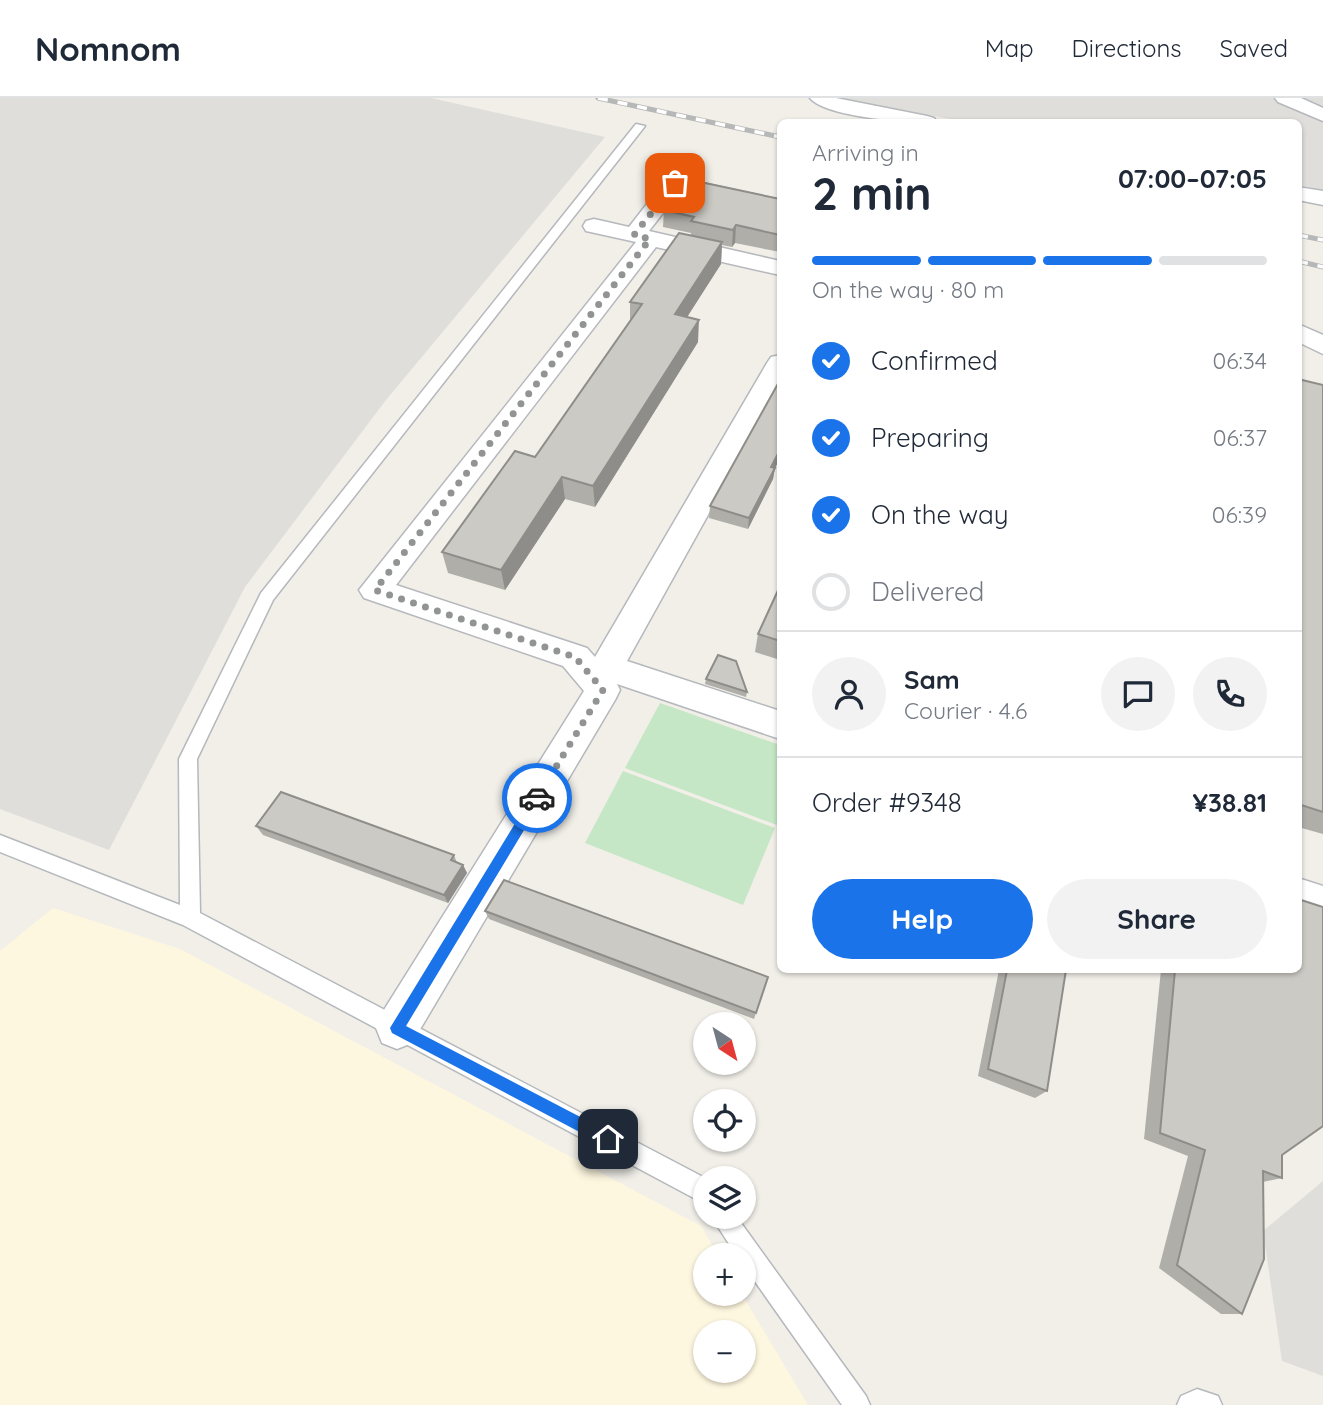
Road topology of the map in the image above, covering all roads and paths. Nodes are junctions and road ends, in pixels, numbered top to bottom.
1 (820, 98) edge
2 (1285, 98) edge
3 (1323, 115) edge
4 (911, 119) edge
5 (640, 126) dead end
6 (1302, 194) edge
7 (1323, 198) edge
8 (777, 205) edge
9 (594, 226) dead end
10 (642, 237) junction
11 (777, 267) edge
12 (1302, 333) edge
13 (1323, 346) edge
14 (777, 368) edge
15 (601, 675) junction
16 (777, 723) edge
17 (0, 843) edge
18 (1302, 897) edge
19 (1323, 904) edge
20 (190, 918) junction
21 (397, 1028) junction
22 (693, 1184) edge
23 (731, 1229) edge
24 (857, 1405) edge
25 (1190, 1405) edge
26 (1209, 1405) edge

1 - 4 street
2 - 3 street
5 - 20 lane
6 - 7 street
8 - 10 street
9 - 10 street
10 - 11 street
10 - 15 street
12 - 13 street
14 - 15 street
15 - 16 street
15 - 21 street
17 - 20 lane
18 - 19 street
20 - 21 lane
21 - 22 lane
23 - 24 lane
25 - 26 lane

